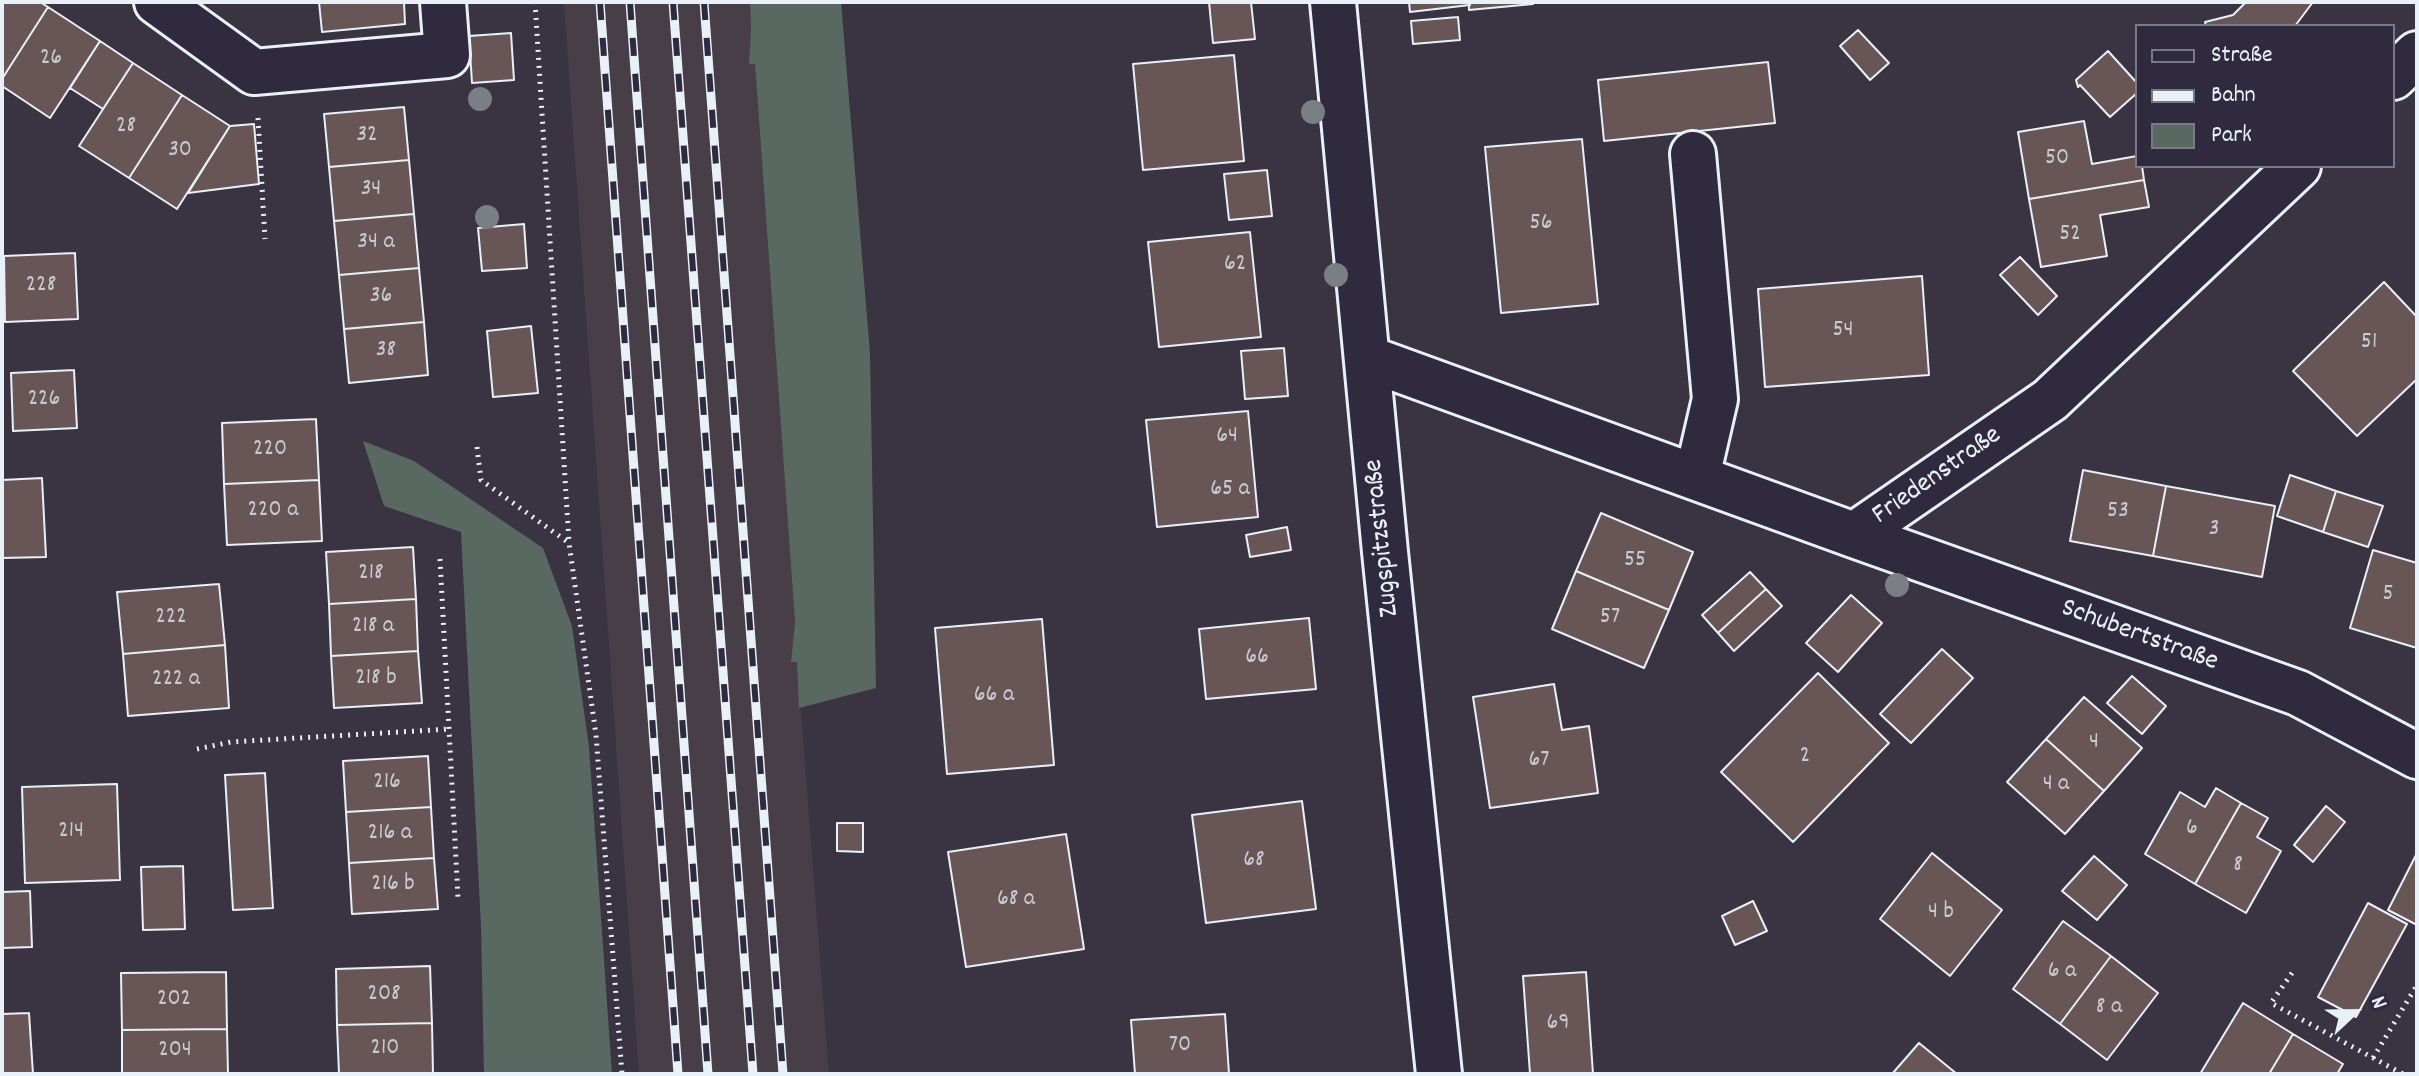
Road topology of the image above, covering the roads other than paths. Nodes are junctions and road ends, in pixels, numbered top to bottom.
1 (157, 2) edge
2 (443, 2) edge
3 (1333, 2) edge
4 (2417, 54) edge
5 (2395, 75) edge
6 (1693, 154) dead end
7 (2296, 168) edge
8 (1367, 358) junction
9 (1697, 477) junction
10 (1854, 535) junction
11 (2417, 756) edge
12 (1439, 1074) edge

1 - 2 street
3 - 8 street, Zugspitzstraße
4 - 5 street
6 - 9 street
7 - 10 street, Friedenstraße
8 - 9 street, Friedenstraße
8 - 12 street, Zugspitzstraße
9 - 10 street, Friedenstraße
10 - 11 street, Schubertstraße

